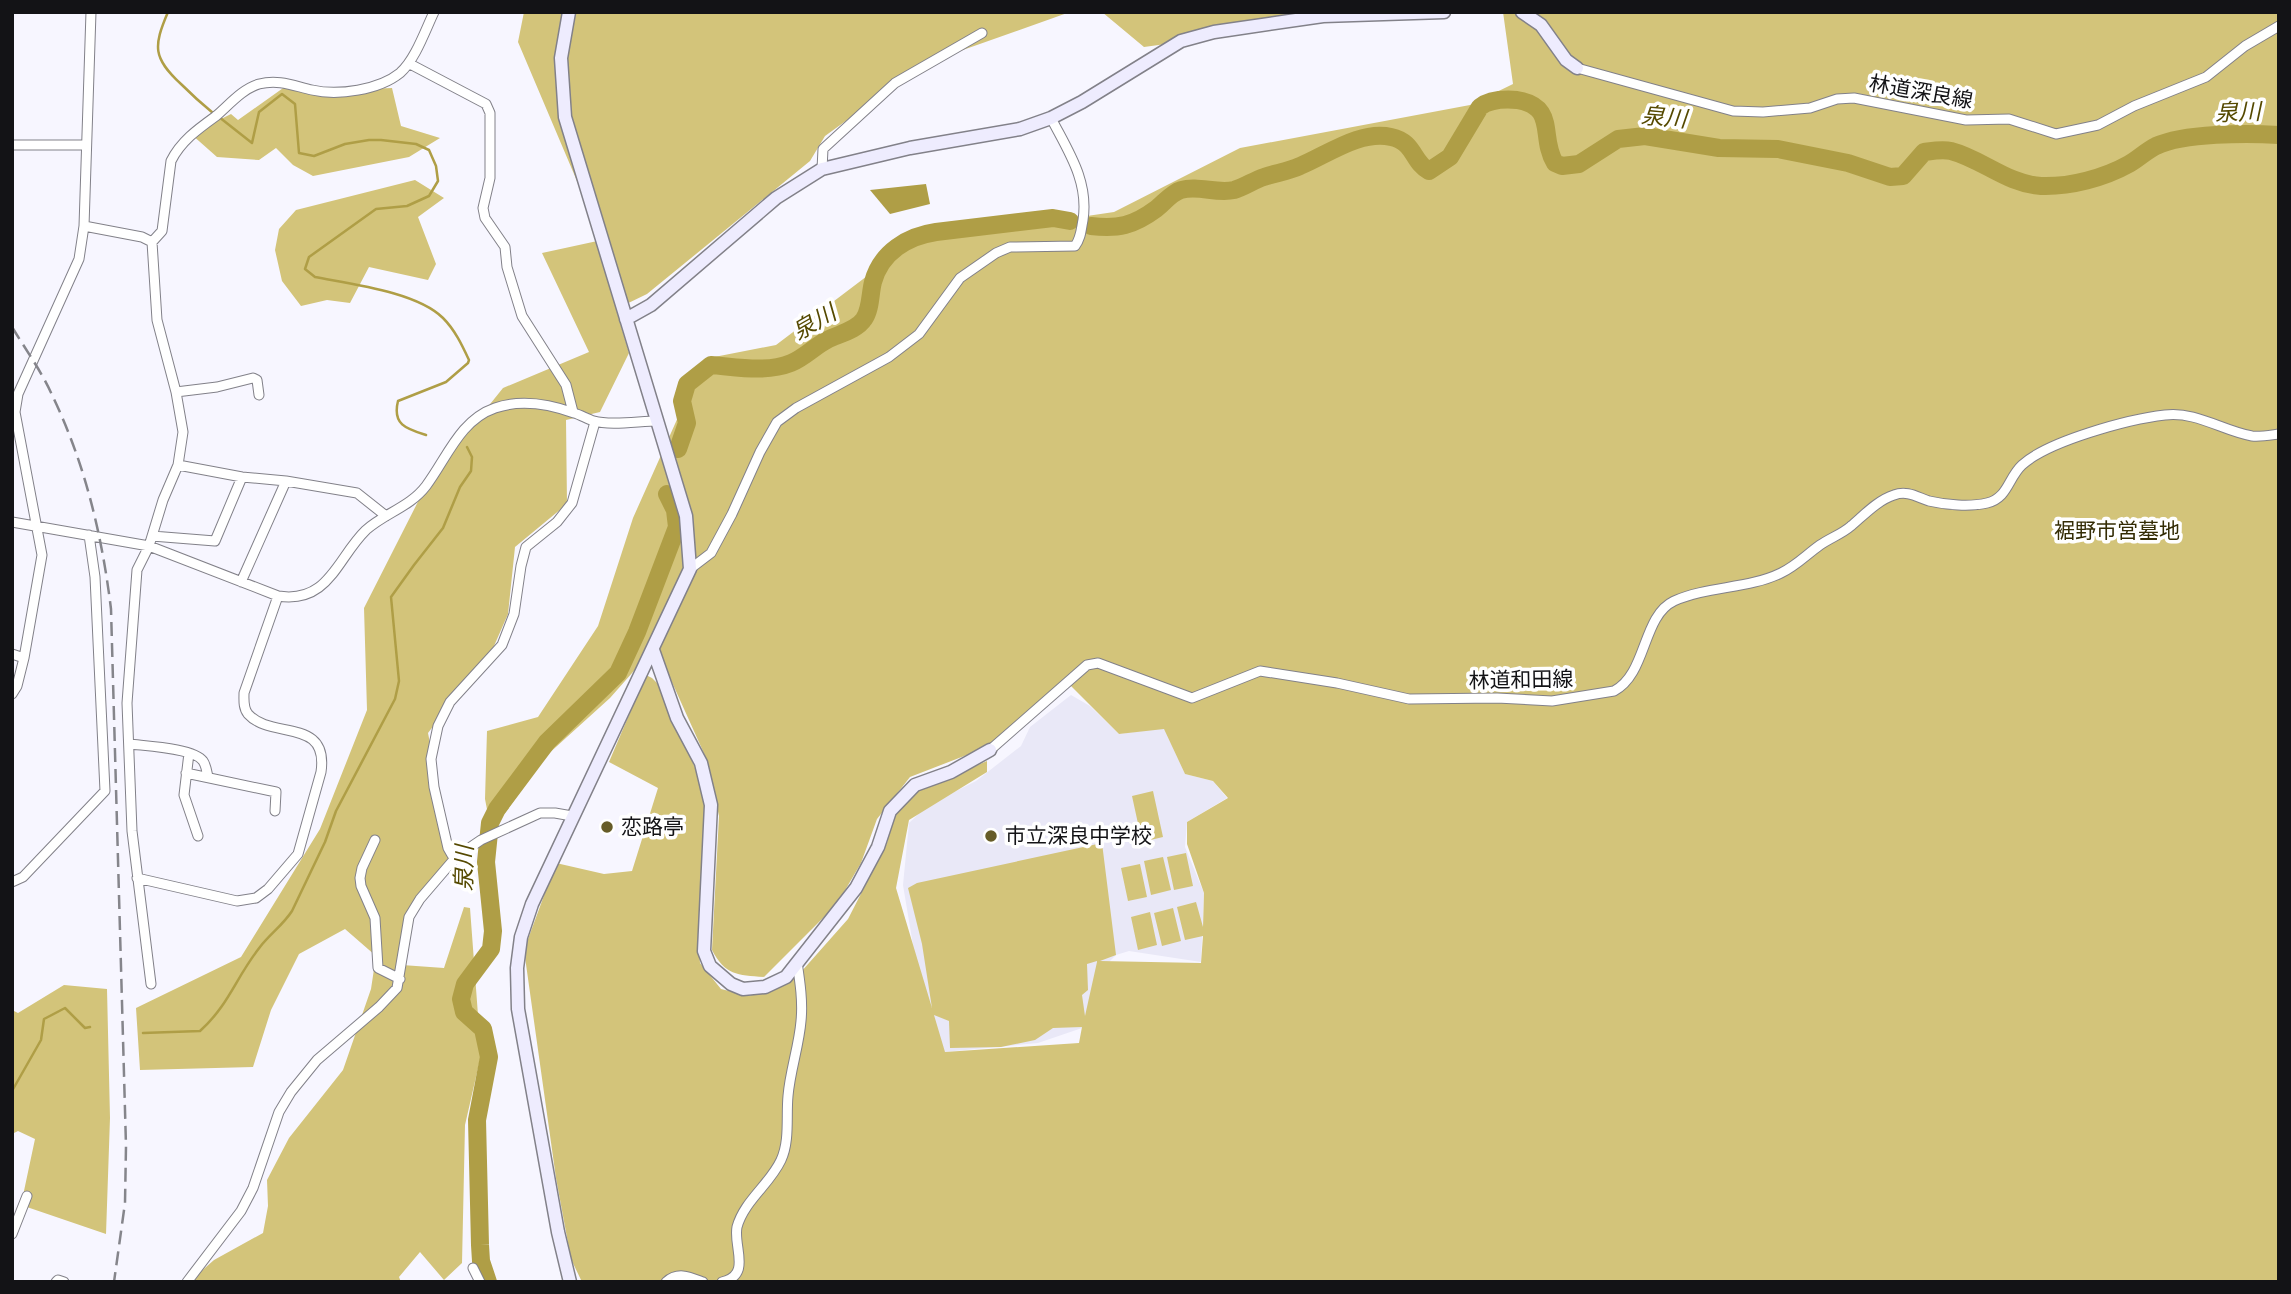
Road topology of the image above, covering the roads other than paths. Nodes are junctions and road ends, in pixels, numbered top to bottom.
1 (91, 12) edge
2 (434, 12) edge
3 (569, 12) edge
4 (1444, 12) edge
5 (1522, 12) edge
6 (2279, 26) edge
7 (982, 33) dead end
8 (410, 64) junction
9 (1577, 68) joint
10 (1051, 118) junction
11 (12, 145) edge
12 (86, 145) junction
13 (822, 169) junction
14 (84, 226) junction
15 (152, 242) junction
16 (626, 319) junction
17 (176, 392) junction
18 (259, 395) dead end
19 (573, 412) junction
20 (14, 414) edge
21 (658, 421) junction
22 (595, 422) junction
23 (2279, 434) edge
24 (178, 465) junction
25 (242, 477) junction
26 (286, 481) junction
27 (386, 516) junction
28 (12, 522) edge
29 (37, 527) junction
30 (89, 536) junction
31 (152, 536) junction
32 (149, 547) junction
33 (690, 569) junction
34 (241, 582) junction
35 (278, 596) junction
36 (653, 650) junction
37 (12, 654) edge
38 (24, 658) junction
39 (12, 694) edge
40 (130, 744) junction
41 (990, 750) joint
42 (189, 753) junction
43 (186, 773) junction
44 (208, 777) junction
45 (275, 811) dead end
46 (572, 816) junction
47 (198, 835) dead end
48 (375, 840) dead end
49 (456, 858) junction
50 (137, 878) junction
51 (12, 882) edge
52 (797, 962) junction
53 (400, 979) junction
54 (151, 984) dead end
55 (27, 1196) dead end
56 (12, 1234) edge
57 (473, 1268) dead end
58 (56, 1282) edge
59 (64, 1282) edge
60 (187, 1282) edge
61 (480, 1282) edge
62 (570, 1282) edge
63 (666, 1282) edge
64 (703, 1282) edge
65 (722, 1282) edge

1 - 12 street
2 - 8 street
3 - 16 street
4 - 10 street
5 - 9 street
6 - 9 street, 林道深良線
7 - 13 street
8 - 15 street
8 - 19 street
10 - 13 street
10 - 33 street
11 - 12 street
12 - 14 street
13 - 16 street
14 - 15 street
14 - 20 street
15 - 17 street
16 - 21 street
17 - 18 street
17 - 24 street
19 - 22 street
19 - 27 street
20 - 29 street
21 - 22 street
21 - 33 street
22 - 49 street
23 - 41 street, 林道和田線
24 - 25 street
24 - 31 street
25 - 26 street
25 - 31 street
26 - 27 street
26 - 34 street
27 - 35 street
28 - 29 street
29 - 30 street
29 - 38 street
30 - 32 street
30 - 51 street
31 - 32 street
32 - 34 street
32 - 40 street
33 - 36 street
34 - 35 street
35 - 50 street
36 - 46 street
36 - 52 street
37 - 38 street
38 - 39 street
40 - 42 street
40 - 50 street
41 - 52 street
42 - 43 street
42 - 44 street
43 - 44 street
43 - 47 street
44 - 45 street
46 - 49 street
46 - 62 street
48 - 53 street
49 - 53 street
50 - 54 street
52 - 65 street
53 - 60 street
55 - 56 street
57 - 61 street
58 - 59 street
63 - 64 street

